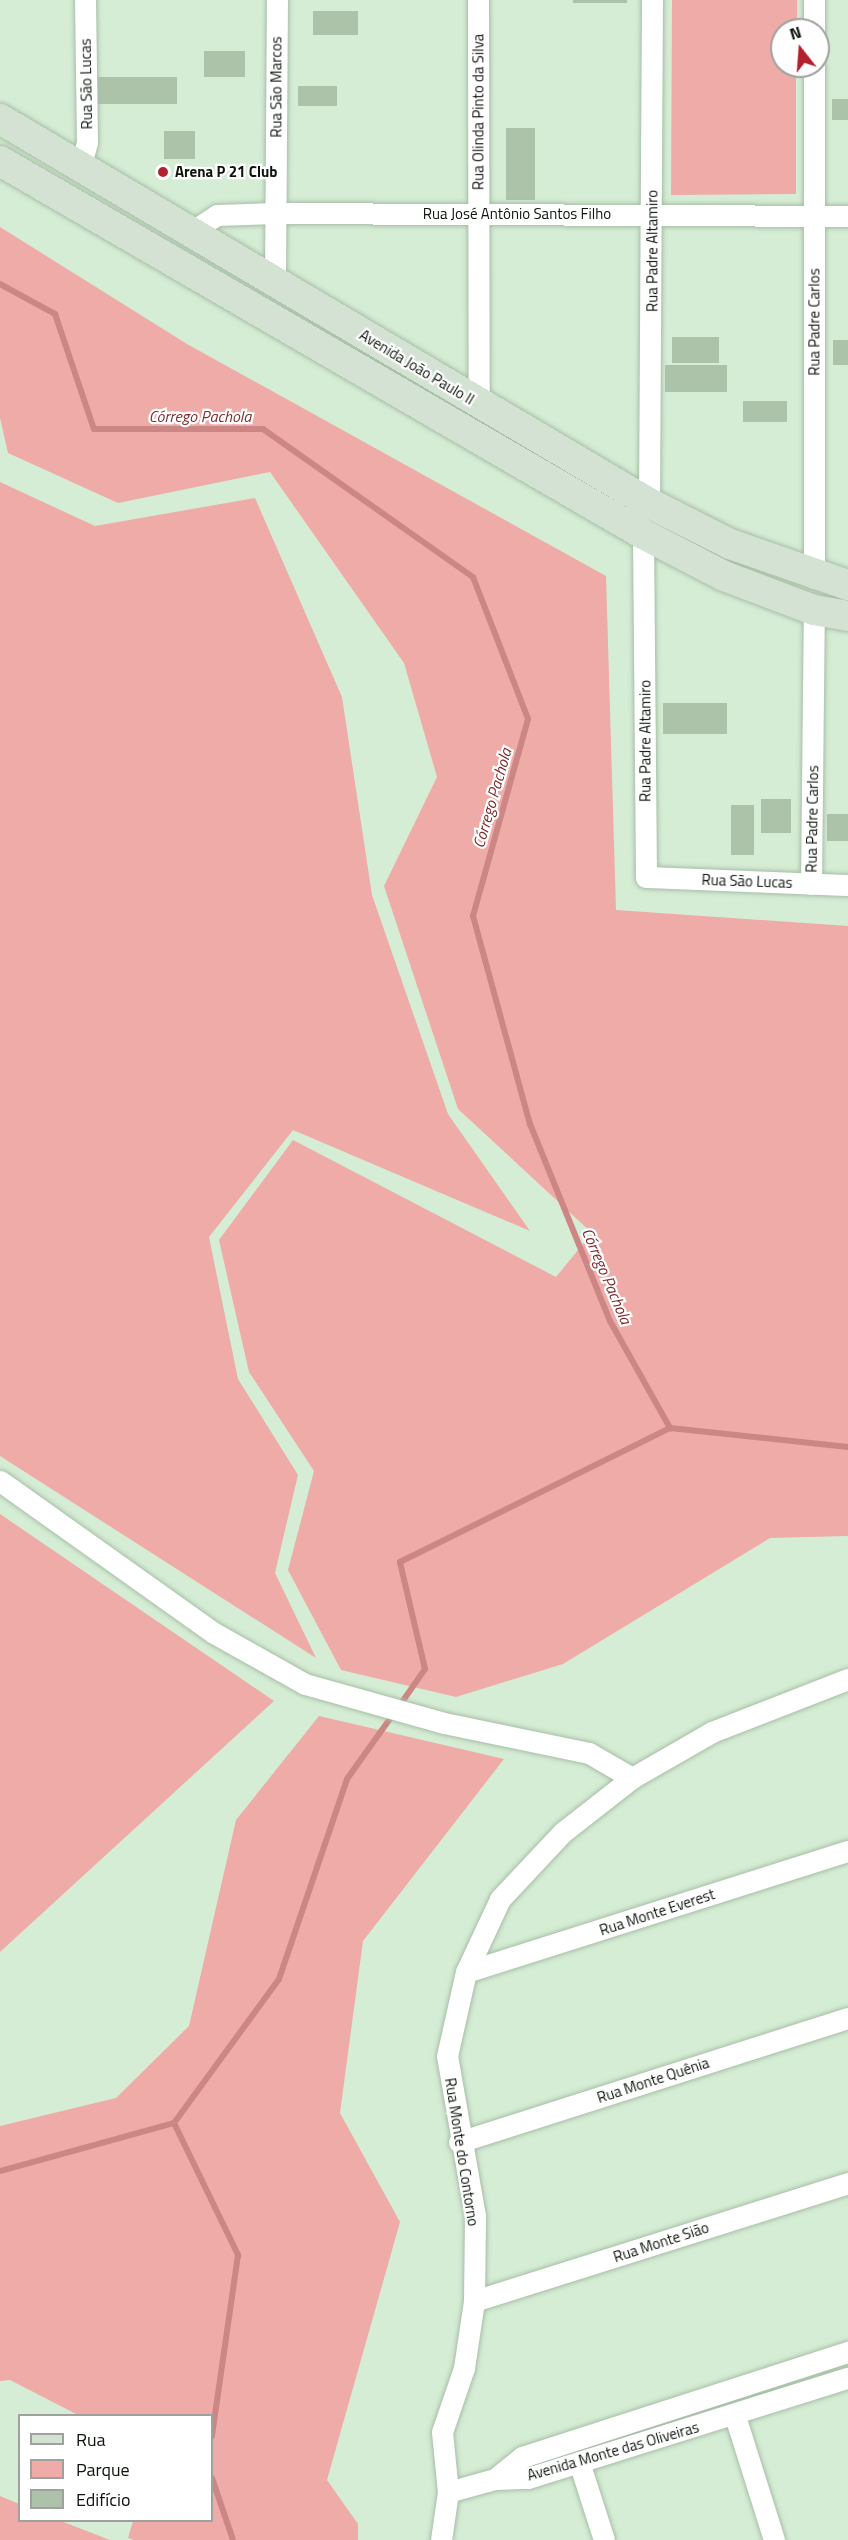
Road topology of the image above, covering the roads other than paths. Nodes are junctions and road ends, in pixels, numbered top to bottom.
1 (85, 0) edge
2 (276, 0) edge
3 (478, 0) edge
4 (652, 0) edge
5 (814, 0) edge
6 (814, 18) edge
7 (814, 78) edge
8 (0, 119) edge
9 (0, 161) edge
10 (80, 167) junction
11 (275, 213) junction
12 (477, 213) junction
13 (652, 215) junction
14 (814, 216) junction
15 (848, 216) edge
16 (190, 233) junction
17 (173, 262) junction
18 (275, 282) junction
19 (479, 405) junction
20 (650, 503) junction
21 (643, 534) junction
22 (814, 578) junction
23 (848, 585) edge
24 (814, 610) junction
25 (848, 616) edge
26 (646, 877) joint
27 (811, 884) junction
28 (848, 885) edge
29 (0, 1481) edge
30 (848, 1679) edge
31 (632, 1778) junction
32 (848, 1851) edge
33 (466, 1972) junction
34 (848, 2018) edge
35 (459, 2142) junction
36 (848, 2183) edge
37 (474, 2301) junction
38 (848, 2352) edge
39 (848, 2378) edge
40 (735, 2416) junction
41 (579, 2462) junction
42 (495, 2479) junction
43 (448, 2492) junction
44 (441, 2540) edge
45 (604, 2540) edge
46 (774, 2540) edge

1 - 10 street, Rua São Lucas
2 - 11 street, Rua São Marcos
3 - 12 street, Rua Olinda Pinto da Silva
4 - 13 street, Rua Padre Altamiro
5 - 6 street
7 - 14 street, Rua Padre Carlos
8 - 10 street, Avenida João Paulo II
9 - 17 street, Avenida João Paulo II
10 - 16 street, Avenida João Paulo II
11 - 12 street, Rua José Antônio Santos Filho
11 - 16 street, Rua José Antônio Santos Filho
11 - 18 street, Rua São Marcos
12 - 13 street, Rua José Antônio Santos Filho
12 - 19 street, Rua Olinda Pinto da Silva
13 - 14 street, Rua José Antônio Santos Filho
13 - 20 street, Rua Padre Altamiro
14 - 15 street, Rua José Antônio Santos Filho
14 - 22 street, Rua Padre Carlos
16 - 17 street
16 - 18 street, Avenida João Paulo II
17 - 21 street, Avenida João Paulo II
18 - 19 street, Avenida João Paulo II
19 - 20 street, Avenida João Paulo II
20 - 21 street
20 - 22 street, Avenida João Paulo II
21 - 24 street, Avenida João Paulo II
21 - 26 street, Rua Padre Altamiro
22 - 23 street, Avenida João Paulo II
24 - 25 street, Avenida João Paulo II
24 - 27 street, Rua Padre Carlos
26 - 27 street, Rua São Lucas
27 - 28 street, Rua São Lucas
29 - 31 street
30 - 31 street, Rua Monte do Contorno
31 - 33 street, Rua Monte do Contorno
32 - 33 street, Rua Monte Everest
33 - 35 street, Rua Monte do Contorno
34 - 35 street, Rua Monte Quênia
35 - 37 street, Rua Monte do Contorno
36 - 37 street, Rua Monte Sião
37 - 43 street, Rua Monte do Contorno
38 - 42 street, Avenida Monte das Oliveiras
39 - 40 street, Avenida Monte das Oliveiras
40 - 41 street, Avenida Monte das Oliveiras
40 - 46 street
41 - 42 street, Avenida Monte das Oliveiras
41 - 45 street
42 - 43 street
43 - 44 street, Rua Monte do Contorno

